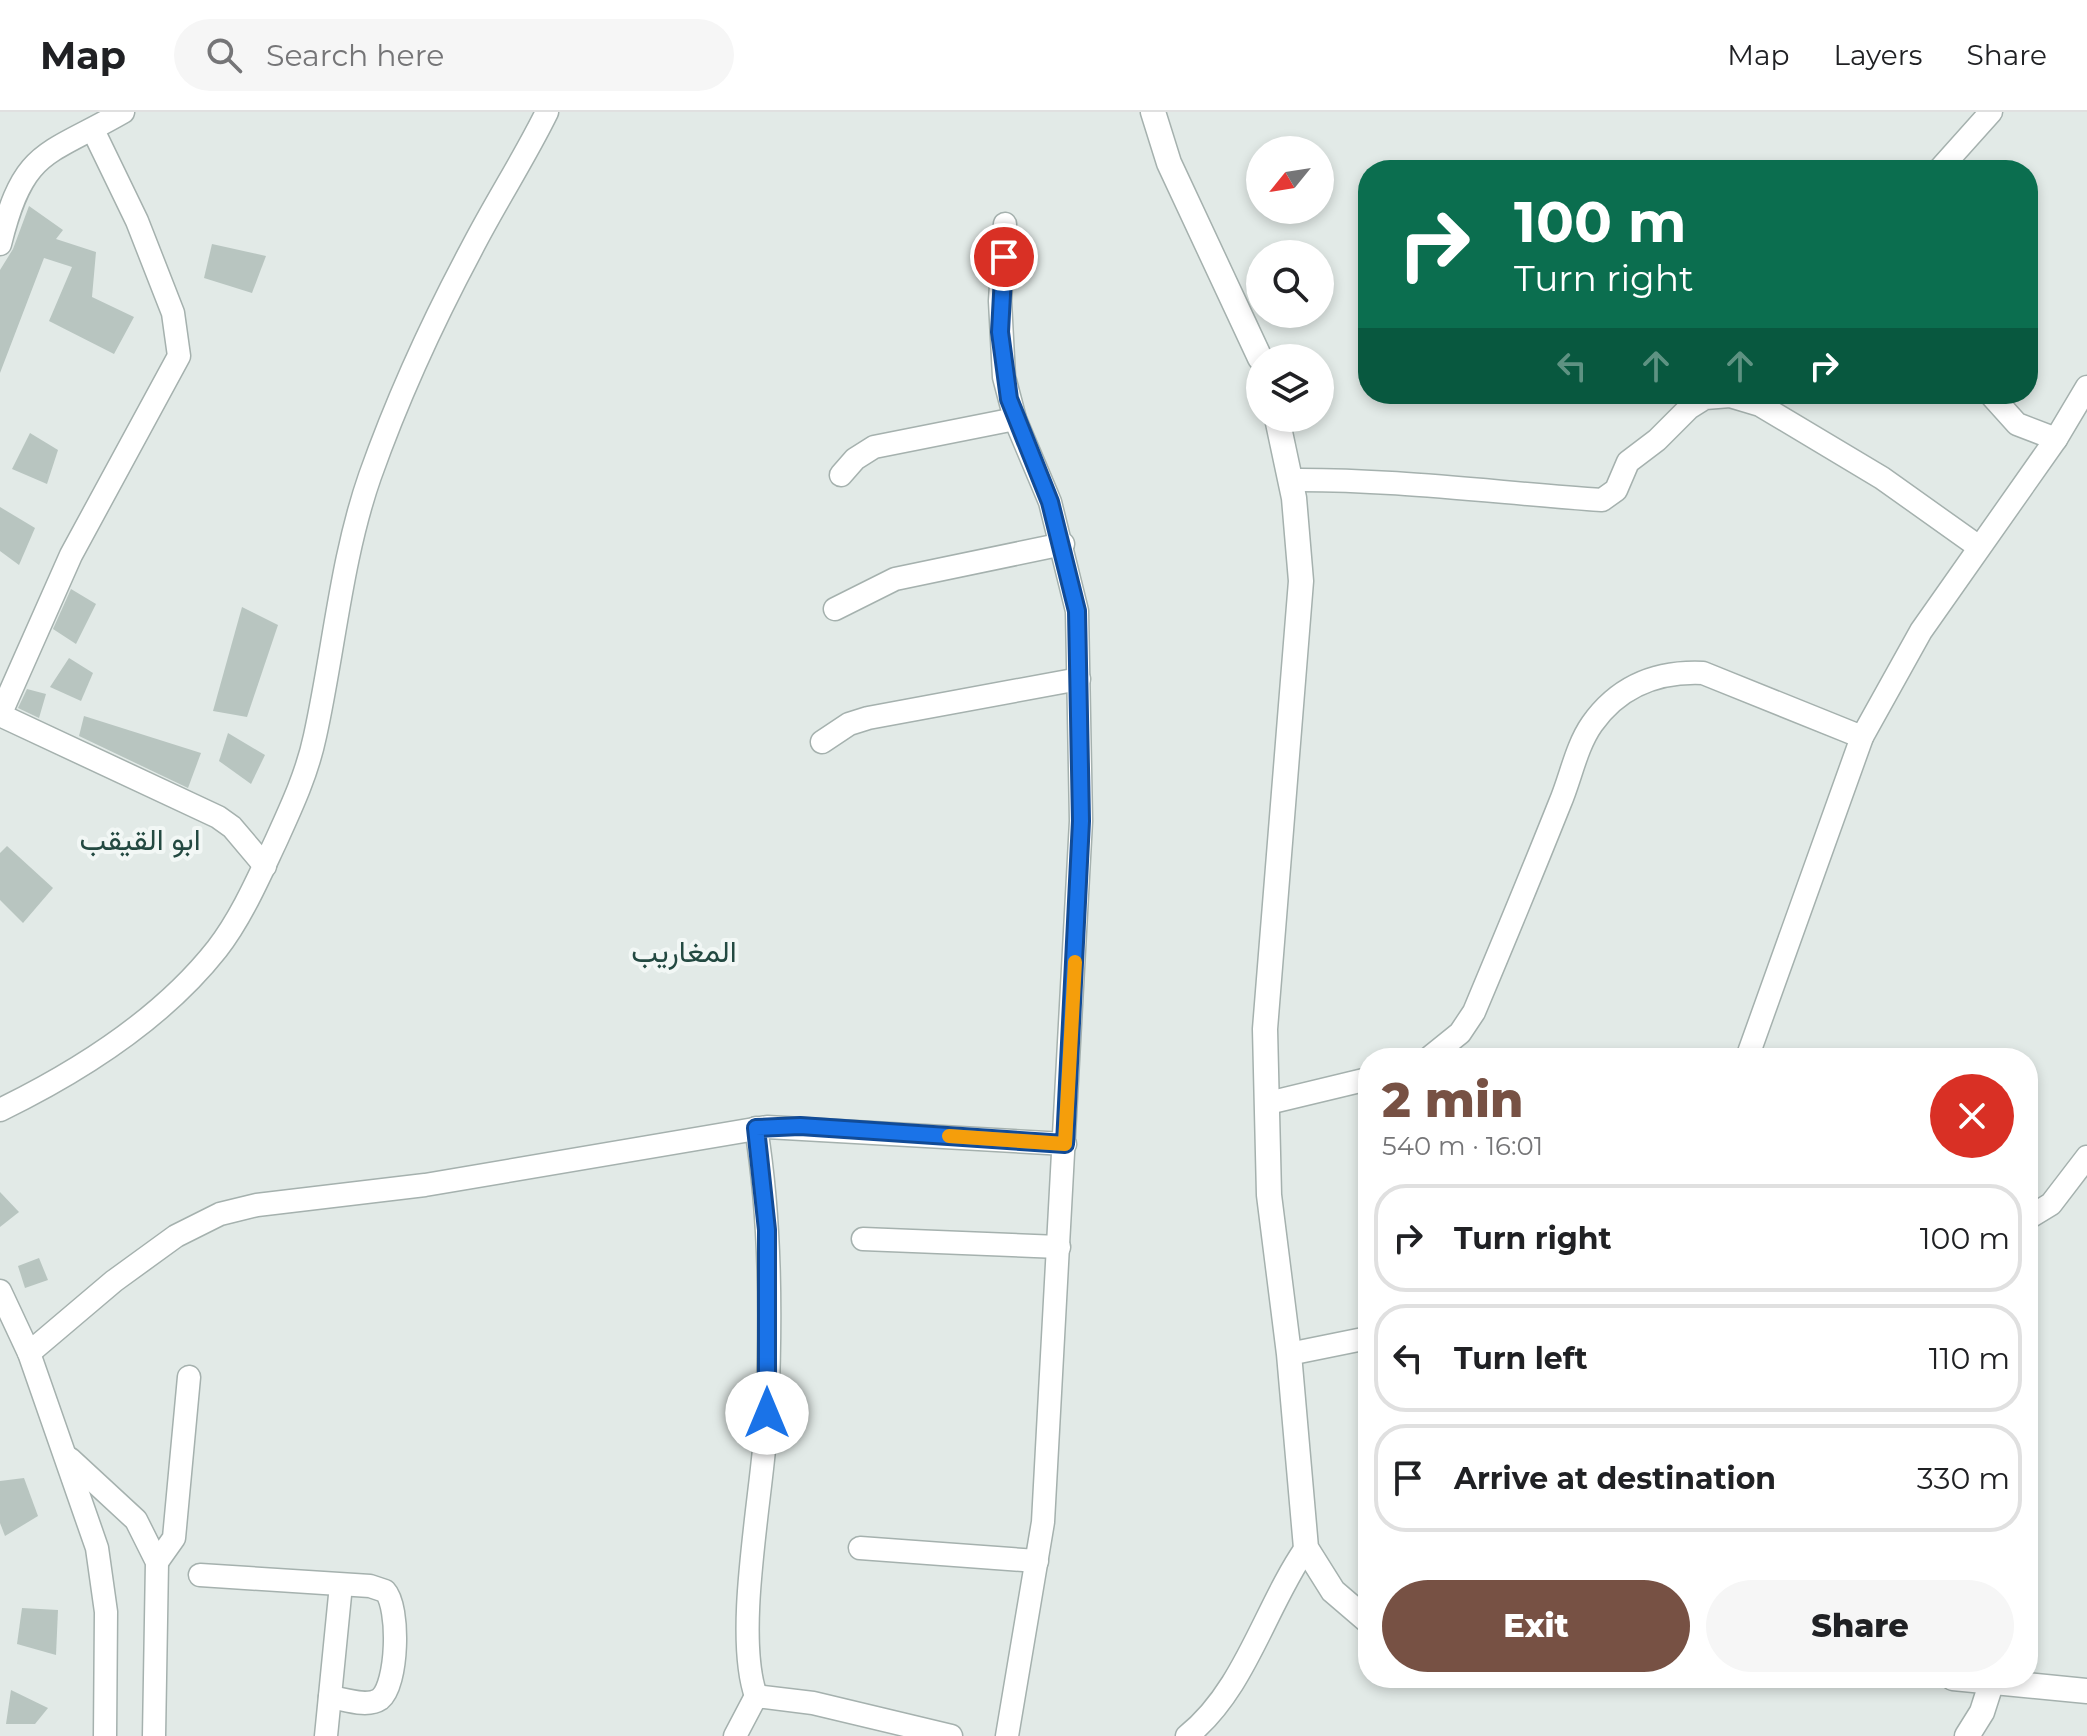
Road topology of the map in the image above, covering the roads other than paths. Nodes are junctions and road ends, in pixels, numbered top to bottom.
1 (123, 112) edge
2 (547, 112) edge
3 (1153, 112) edge
4 (1991, 112) edge
5 (93, 130) junction
6 (1948, 160) edge
7 (1005, 224) dead end
8 (0, 244) edge
9 (1253, 344) edge
10 (2087, 387) edge
11 (1695, 404) edge
12 (1757, 404) edge
13 (1999, 404) edge
14 (1015, 419) junction
15 (1280, 432) edge
16 (2056, 439) junction
17 (841, 475) dead end
18 (1290, 480) junction
19 (1063, 544) junction
20 (1979, 547) junction
21 (835, 609) dead end
22 (1079, 679) junction
23 (0, 715) edge
24 (1862, 737) junction
25 (822, 742) dead end
26 (265, 866) junction
27 (1441, 1048) edge
28 (1751, 1048) edge
29 (1358, 1081) edge
30 (1268, 1103) junction
31 (0, 1110) edge
32 (756, 1128) junction
33 (1065, 1144) junction
34 (2087, 1157) edge
35 (2038, 1212) edge
36 (863, 1239) dead end
37 (1059, 1247) junction
38 (0, 1291) edge
39 (1358, 1340) edge
40 (29, 1353) junction
41 (1289, 1354) junction
42 (189, 1377) dead end
43 (67, 1456) junction
44 (860, 1548) dead end
45 (1306, 1548) junction
46 (1037, 1561) junction
47 (157, 1562) junction
48 (200, 1575) dead end
49 (341, 1585) junction
50 (1358, 1612) edge
51 (2038, 1687) edge
52 (1990, 1688) edge
53 (2087, 1691) edge
54 (756, 1696) junction
55 (330, 1697) junction
56 (105, 1736) edge
57 (154, 1736) edge
58 (326, 1736) edge
59 (735, 1736) edge
60 (951, 1736) edge
61 (1007, 1736) edge
62 (1187, 1736) edge
63 (1967, 1736) edge

1 - 5 street
2 - 26 street
3 - 9 street
4 - 6 street
5 - 8 street
5 - 23 street
7 - 14 street
10 - 16 street
11 - 18 street
12 - 20 street
13 - 16 street
14 - 17 street
14 - 19 street
15 - 18 street
16 - 20 street
18 - 30 street
19 - 21 street
19 - 22 street
20 - 24 street
22 - 25 street
22 - 33 street
23 - 26 street
24 - 27 street
24 - 28 street
26 - 31 street
29 - 30 street
30 - 41 street
32 - 33 street
32 - 40 street
32 - 54 street
33 - 37 street
34 - 35 street
36 - 37 street
37 - 46 street
38 - 40 street
39 - 41 street
40 - 43 street
41 - 45 street
42 - 47 street
43 - 47 street
43 - 56 street
44 - 46 street
45 - 50 street
45 - 62 street
46 - 61 street
47 - 57 street
48 - 49 street
49 - 55 street
49 - 55 street
51 - 53 street
52 - 63 street
54 - 59 street
54 - 60 street
55 - 58 street

